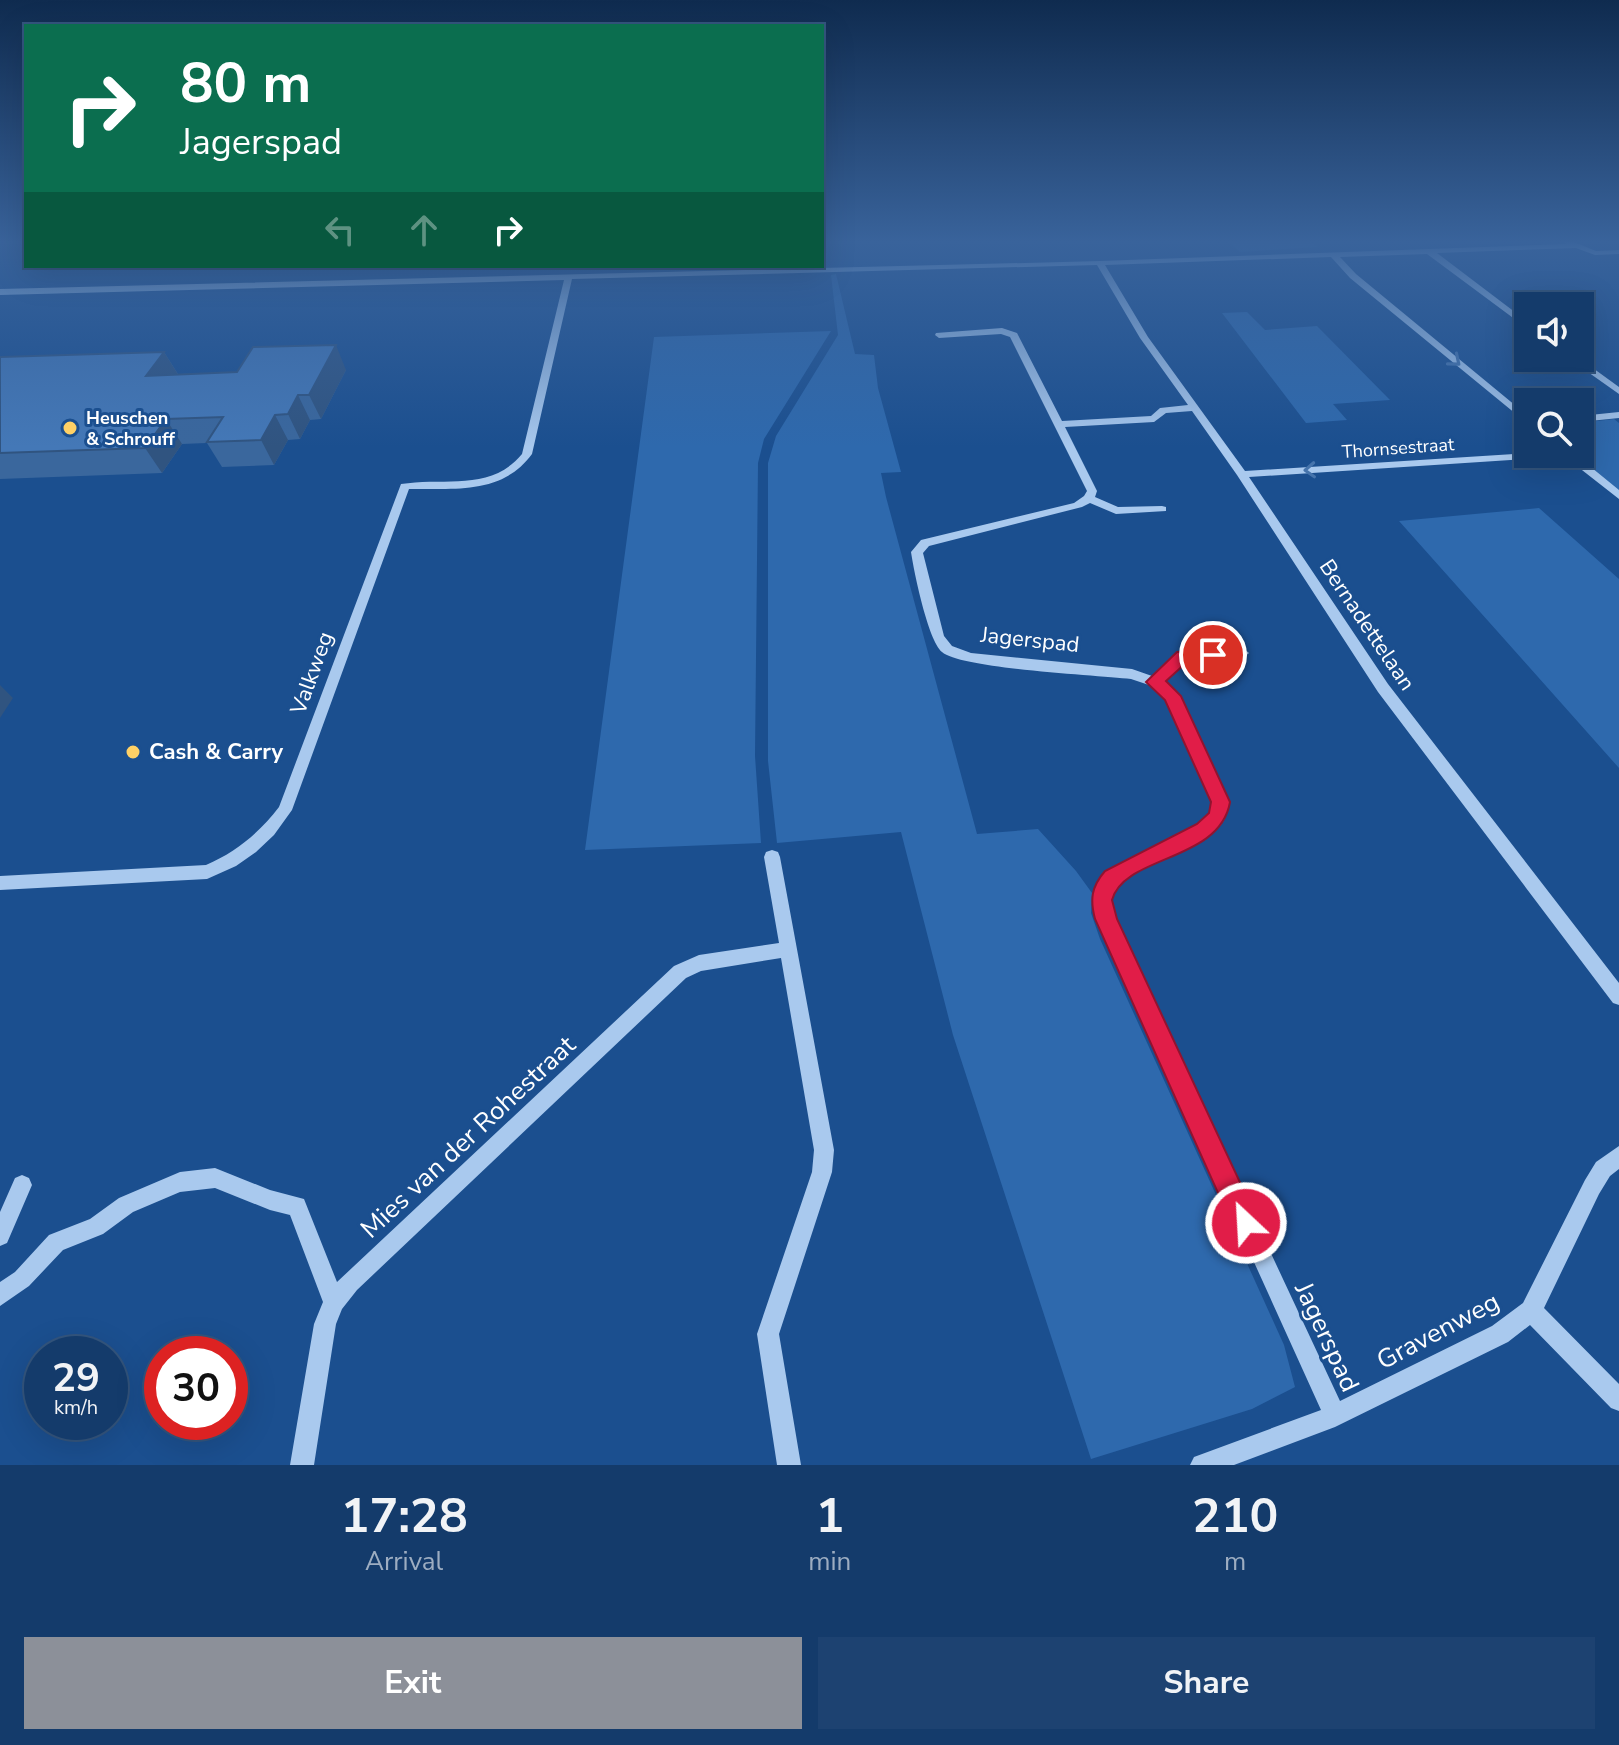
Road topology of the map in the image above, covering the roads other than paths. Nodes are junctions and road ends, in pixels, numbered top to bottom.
1 (561, 310) edge
2 (1128, 310) edge
3 (1394, 310) edge
4 (939, 335) dead end
5 (1593, 372) edge
6 (1619, 391) edge
7 (1193, 408) junction
8 (1514, 409) edge
9 (1619, 415) edge
10 (1594, 418) edge
11 (1059, 424) junction
12 (1514, 458) edge
13 (1579, 468) edge
14 (1242, 474) junction
15 (1619, 496) edge
16 (1089, 498) junction
17 (1162, 509) dead end
18 (1243, 653) dead end
19 (1154, 682) junction
20 (772, 857) dead end
21 (0, 883) edge
22 (788, 949) junction
23 (1619, 997) edge
24 (1619, 1156) edge
25 (22, 1185) dead end
26 (0, 1236) edge
27 (0, 1295) edge
28 (334, 1302) junction
29 (1531, 1311) junction
30 (1619, 1400) edge
31 (1335, 1416) junction
32 (302, 1465) edge
33 (789, 1465) edge
34 (1202, 1465) edge

1 - 21 street, Valkweg
2 - 7 street, Bernadettelaan
3 -> 8 street
4 - 11 street
5 - 6 street
7 - 11 street
7 - 14 street, Bernadettelaan
9 - 10 street
11 - 16 street
12 -> 14 street, Thornsestraat
13 - 15 street
14 - 23 street, Bernadettelaan
16 - 17 street
16 - 19 street, Jagerspad
18 - 19 street
19 - 31 street, Jagerspad
20 - 22 street
22 - 28 street, Mies van der Rohestraat
22 - 33 street
24 - 29 street, Gravenweg
25 - 26 street
27 - 28 street
28 - 32 street, Mies van der Rohestraat
29 - 30 street
29 - 31 street, Gravenweg
31 - 34 street, Gravenweg

